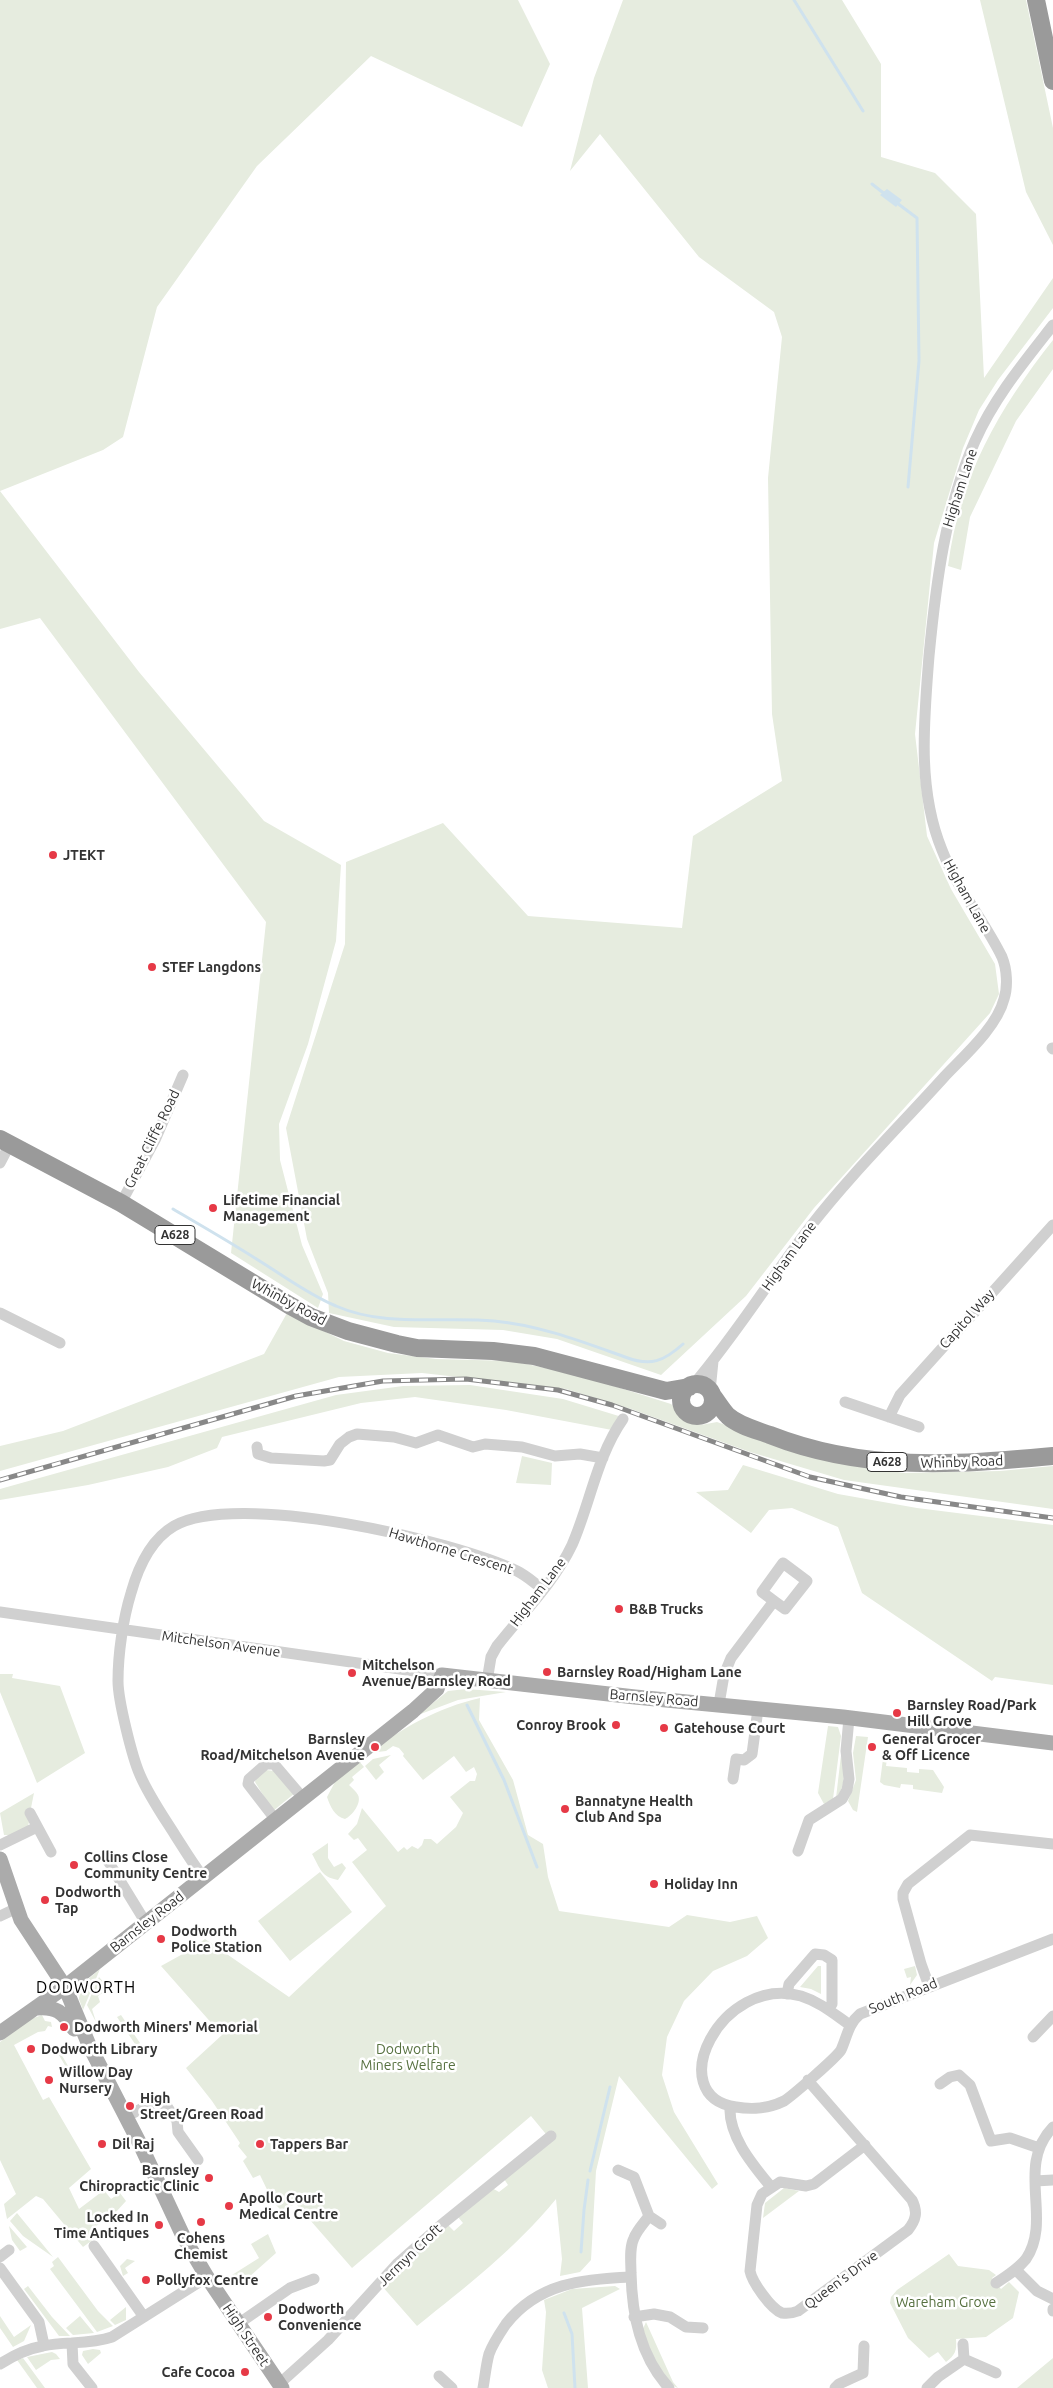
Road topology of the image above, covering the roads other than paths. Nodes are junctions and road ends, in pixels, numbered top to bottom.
1 (1036, 0) edge
2 (1053, 81) edge
3 (1053, 325) edge
4 (183, 1075) dead end
5 (5, 1141) edge
6 (0, 1163) edge
7 (121, 1203) junction
8 (1053, 1225) edge
9 (0, 1313) edge
10 (60, 1343) dead end
11 (714, 1362) junction
12 (701, 1389) junction
13 (666, 1391) junction
14 (844, 1402) dead end
15 (694, 1413) junction
16 (728, 1416) junction
17 (889, 1417) junction
18 (623, 1419) dead end
19 (919, 1427) dead end
20 (257, 1447) dead end
21 (1053, 1456) edge
22 (603, 1458) junction
23 (543, 1588) junction
24 (774, 1601) dead end
25 (0, 1612) edge
26 (124, 1630) junction
27 (442, 1674) junction
28 (487, 1681) junction
29 (719, 1704) junction
30 (758, 1708) junction
31 (849, 1718) junction
32 (1053, 1742) edge
33 (733, 1779) dead end
34 (303, 1798) junction
35 (30, 1813) dead end
36 (276, 1819) junction
37 (37, 1827) junction
38 (1053, 1844) edge
39 (0, 1845) edge
40 (51, 1852) dead end
41 (798, 1852) dead end
42 (0, 1859) edge
43 (108, 1861) dead end
44 (203, 1877) junction
45 (15, 1909) junction
46 (0, 1916) edge
47 (146, 1923) junction
48 (1053, 1938) edge
49 (929, 1986) junction
50 (65, 1987) junction
51 (787, 1994) junction
52 (36, 2008) junction
53 (829, 2009) junction
54 (1053, 2016) edge
55 (850, 2025) junction
56 (0, 2033) edge
57 (1033, 2037) dead end
58 (89, 2045) junction
59 (808, 2080) junction
60 (940, 2084) dead end
61 (730, 2106) junction
62 (125, 2117) junction
63 (1053, 2127) edge
64 (550, 2136) dead end
65 (865, 2145) junction
66 (1039, 2148) junction
67 (198, 2160) dead end
68 (618, 2170) dead end
69 (1053, 2180) edge
70 (1035, 2181) junction
71 (771, 2187) junction
72 (649, 2216) junction
73 (661, 2224) dead end
74 (94, 2246) dead end
75 (0, 2268) edge
76 (1016, 2270) junction
77 (207, 2277) junction
78 (631, 2278) junction
79 (314, 2279) dead end
80 (996, 2283) dead end
81 (1053, 2299) edge
82 (144, 2317) junction
83 (634, 2317) junction
84 (238, 2324) junction
85 (703, 2328) dead end
86 (72, 2343) junction
87 (963, 2344) dead end
88 (44, 2345) junction
89 (864, 2346) dead end
90 (964, 2359) junction
91 (0, 2364) edge
92 (996, 2373) dead end
93 (439, 2376) dead end
94 (281, 2386) edge
95 (663, 2386) edge
96 (92, 2388) edge
97 (452, 2388) edge
98 (483, 2388) edge
99 (835, 2388) edge
100 (927, 2388) edge

1 - 2 highway
3 - 11 street, Higham Lane
4 - 7 street, Great Cliffe Road
5 - 6 street
5 - 7 highway, Whinby Road / A628
7 - 13 highway, Whinby Road / A628
8 - 17 street, Capitol Way
9 - 10 street
11 - 12 street, Higham Lane
11 - 12 street, Higham Lane
12 - 13 highway, Whinby Road / A628
12 - 15 highway
12 - 15 highway
12 - 16 highway, Whinby Road / A628
13 - 15 highway, Whinby Road / A628
14 - 17 street
15 - 16 highway, Whinby Road / A628
16 - 21 highway, Whinby Road / A628
17 - 19 street
18 - 22 street, Higham Lane
20 - 22 street
22 - 23 street, Higham Lane
23 - 26 street, Hawthorne Crescent
23 - 28 street, Higham Lane
24 - 29 street
25 - 26 street, Mitchelson Avenue
26 - 27 street, Mitchelson Avenue
26 - 44 street, Hawthorne Crescent
27 - 28 main road, Barnsley Road
27 - 34 main road, Barnsley Road
28 - 29 main road, Barnsley Road
29 - 30 main road, Barnsley Road
30 - 31 main road, Barnsley Road
30 - 33 street
31 - 32 main road, Barnsley Road
31 - 41 street
34 - 36 main road, Barnsley Road
34 - 36 street
35 - 37 street
36 - 44 main road, Barnsley Road
37 - 39 street
37 - 40 street
38 - 49 street
42 - 45 main road, High Street
43 - 47 street
44 - 47 main road, Barnsley Road
45 - 46 street
45 - 50 main road, High Street
47 - 50 main road, Barnsley Road
48 - 49 street, South Road
49 - 55 street, South Road
50 - 52 main road, Barnsley Road
50 - 58 main road, High Street
51 - 53 street
51 - 53 street
51 - 61 street
52 - 56 main road, Barnsley Road
52 - 58 main road
53 - 55 street
54 - 57 street
55 - 59 street
58 - 62 main road, High Street
59 - 61 street
59 - 65 street, Queen's Drive
60 - 66 street
61 - 71 street
62 - 67 street
62 - 77 main road, High Street
63 - 66 street
64 - 94 street, Jermyn Croft
65 - 71 street
65 - 71 street, Queen's Drive
66 - 70 street
68 - 72 street
69 - 70 street
70 - 76 street
72 - 73 street
72 - 78 street
74 - 82 street
75 - 88 street
76 - 80 street
76 - 81 street
77 - 82 street
77 - 84 main road, High Street
78 - 83 street
78 - 98 street
79 - 84 street
82 - 86 street
83 - 85 street
83 - 95 street
84 - 94 main road, High Street
86 - 88 street
86 - 96 street
87 - 90 street
88 - 91 street
89 - 99 street
90 - 92 street
90 - 100 street
93 - 97 street

